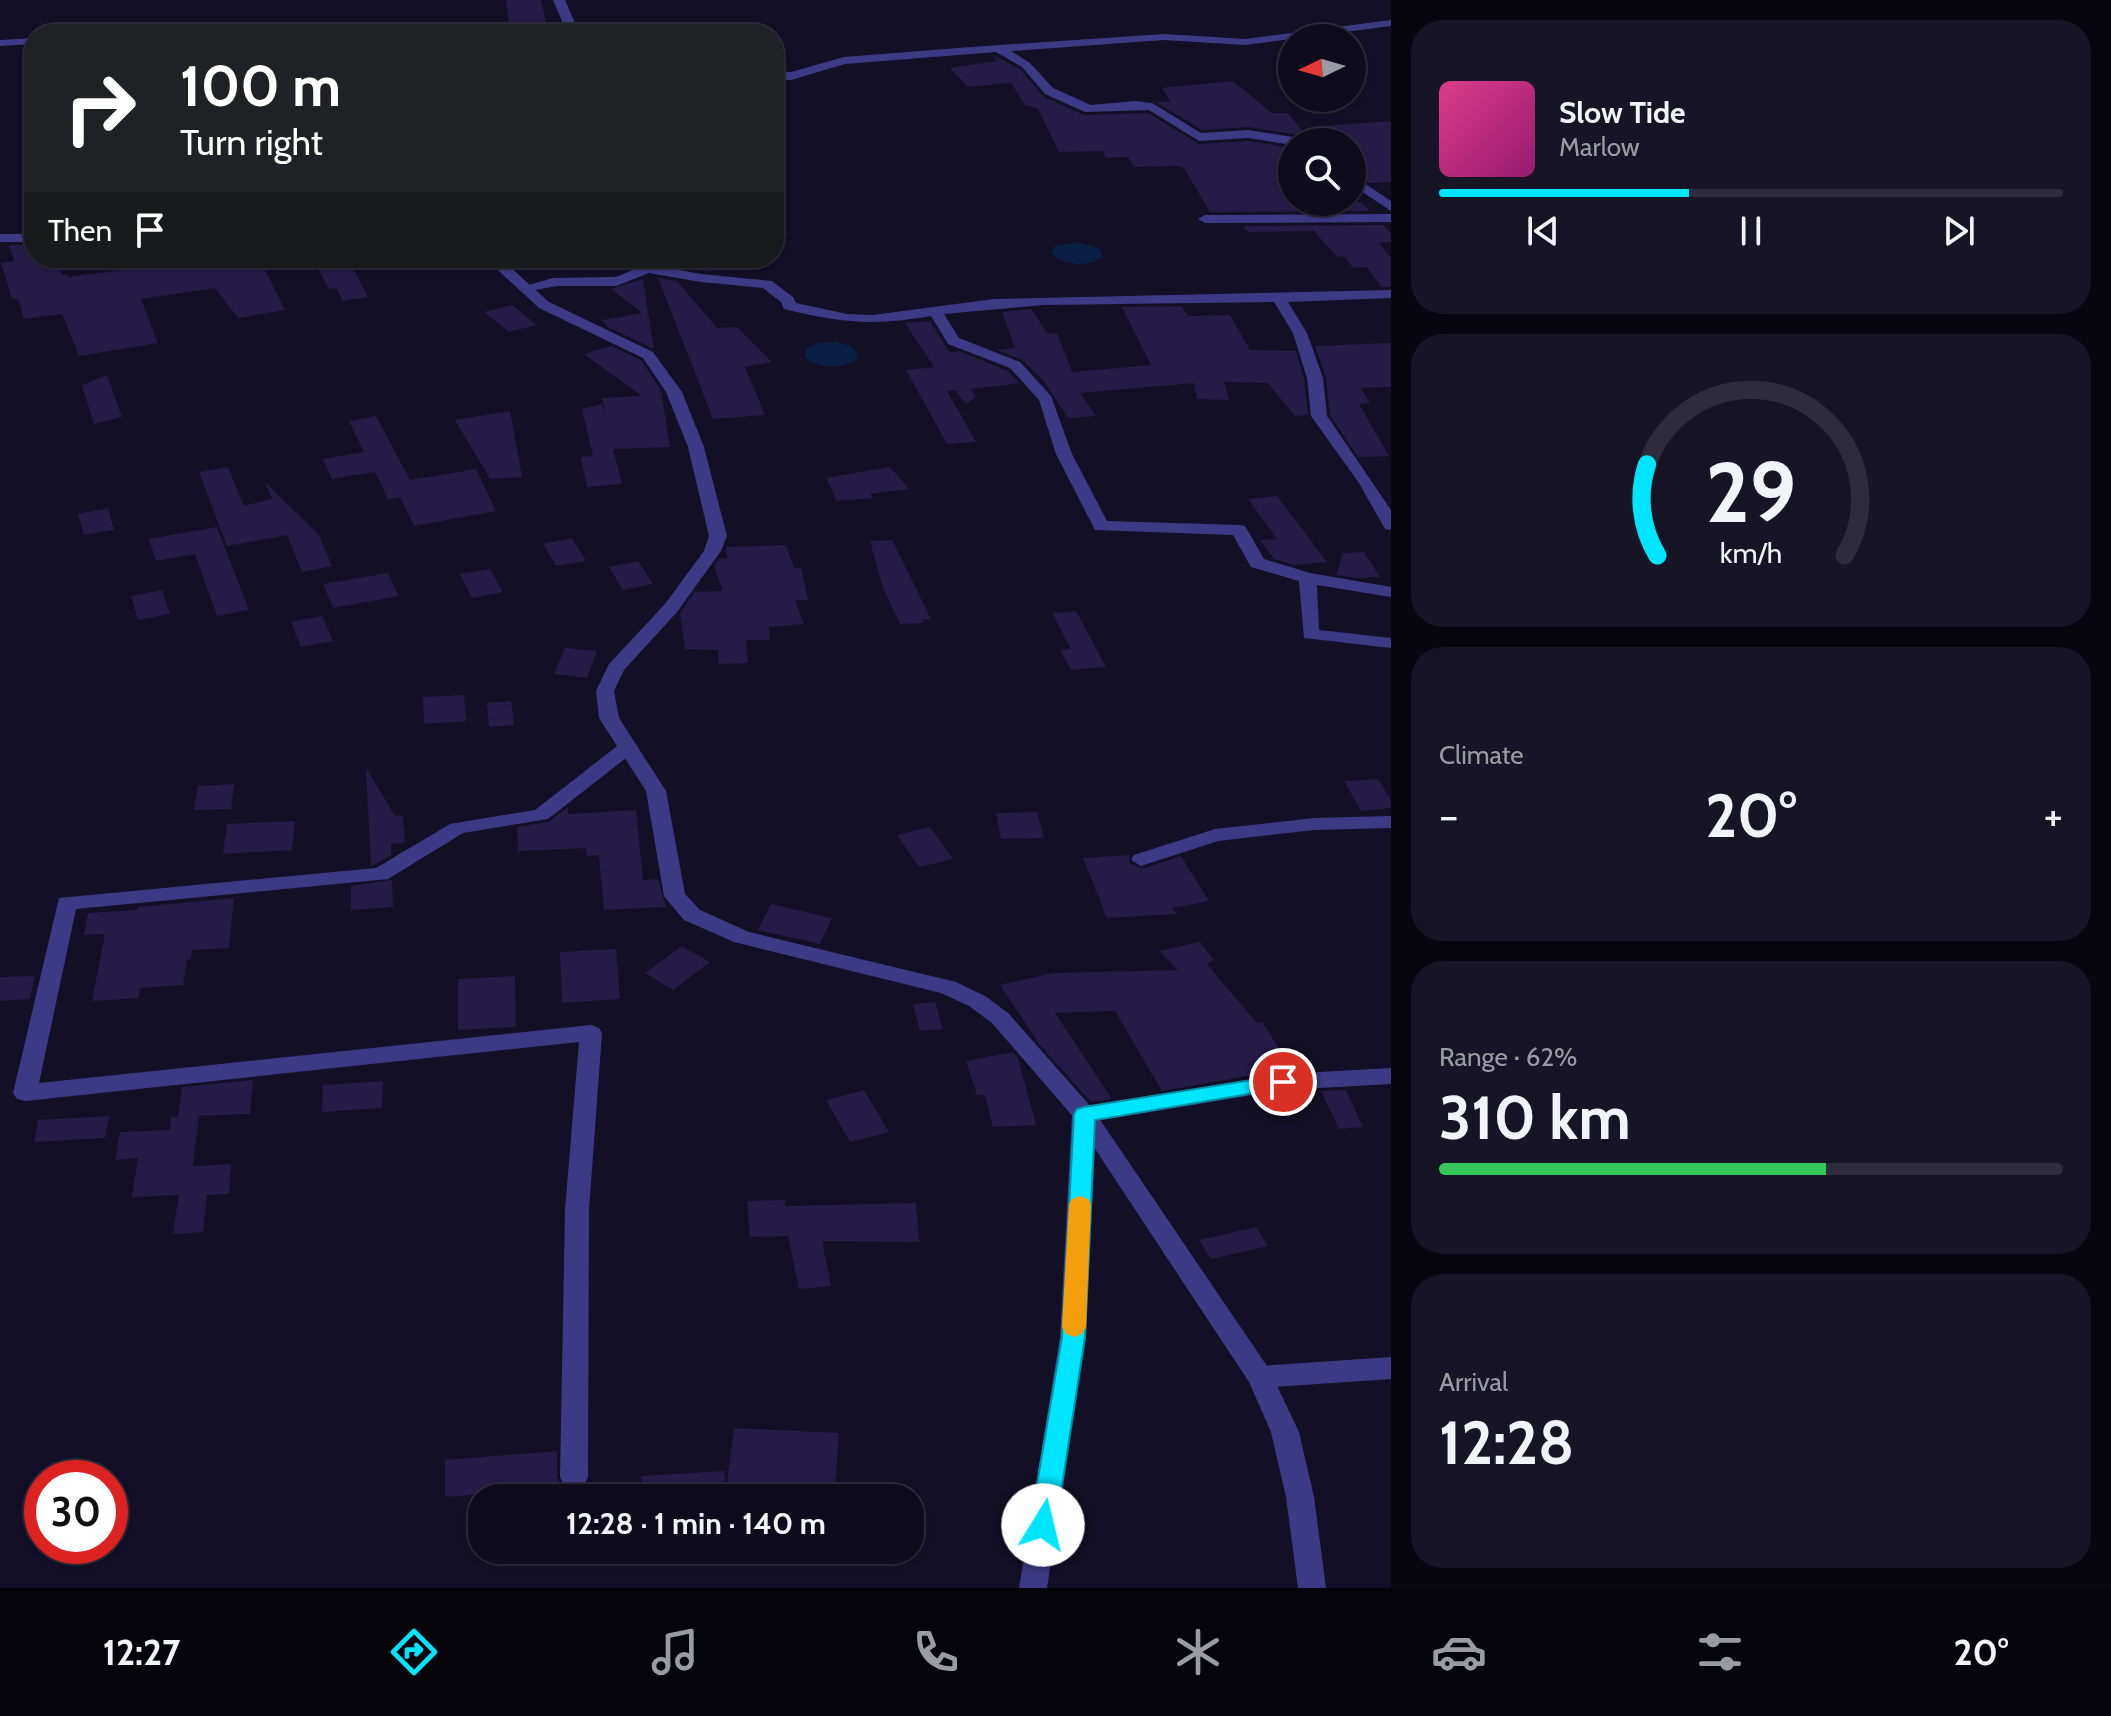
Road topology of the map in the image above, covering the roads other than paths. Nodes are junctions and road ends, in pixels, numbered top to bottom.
1 (559, 0) edge
2 (1391, 23) edge
3 (568, 24) edge
4 (24, 42) edge
5 (0, 43) edge
6 (998, 48) junction
7 (784, 76) edge
8 (1278, 139) edge
9 (1366, 189) edge
10 (1391, 207) edge
11 (1391, 218) edge
12 (1205, 219) dead end
13 (0, 238) edge
14 (24, 238) edge
15 (503, 268) edge
16 (525, 288) junction
17 (1391, 294) edge
18 (1279, 299) junction
19 (936, 312) junction
20 (1391, 525) edge
21 (1308, 578) junction
22 (1391, 592) edge
23 (1391, 643) edge
24 (628, 747) junction
25 (1391, 822) edge
26 (1141, 860) dead end
27 (1391, 1076) edge
28 (1084, 1114) junction
29 (1391, 1368) edge
30 (1260, 1377) junction
31 (574, 1477) dead end
32 (1033, 1588) edge
33 (1312, 1588) edge

1 - 3 street
2 - 6 street
4 - 5 street
6 - 7 street
6 - 8 street
9 - 10 street
11 - 12 street
13 - 14 street
15 - 16 street
16 - 19 street
16 - 24 street
17 - 18 street
18 - 19 street
18 - 20 street
19 - 21 street
21 - 22 street
21 - 23 street
24 - 28 street
24 - 31 street
25 - 26 street
27 - 28 street
28 - 30 street
28 - 32 street
29 - 30 street
30 - 33 street

